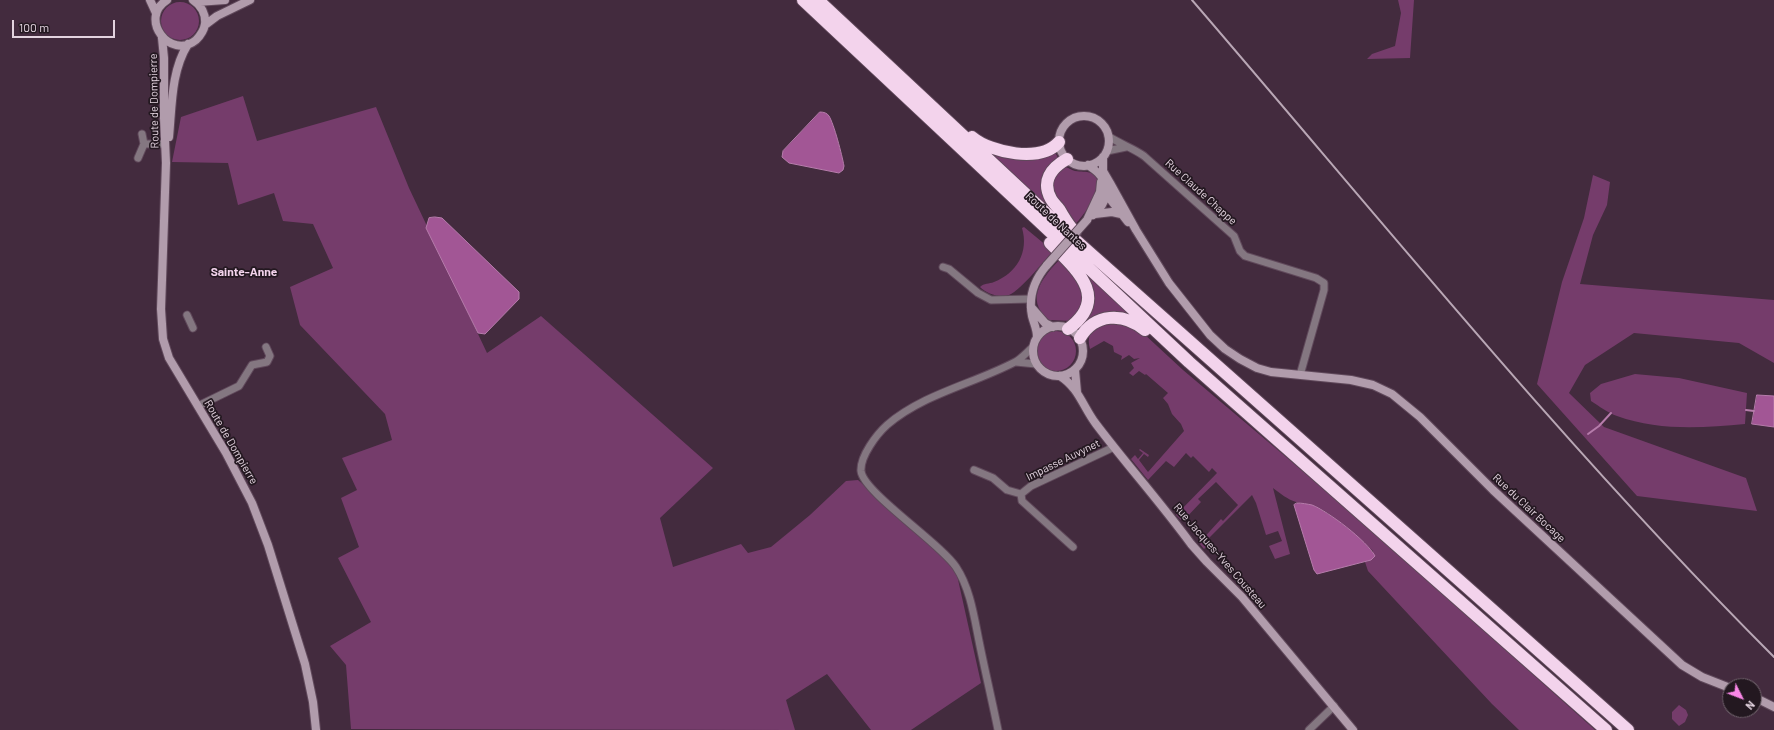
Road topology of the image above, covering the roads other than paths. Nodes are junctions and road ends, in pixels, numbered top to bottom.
1 (150, 0) edge
2 (167, 0) edge
3 (225, 0) edge
4 (250, 0) edge
5 (803, 0) edge
6 (818, 0) edge
7 (195, 1) edge
8 (156, 13) junction
9 (204, 25) junction
10 (162, 38) junction
11 (188, 44) junction
12 (936, 111) junction
13 (142, 134) dead end
14 (1108, 136) junction
15 (1059, 142) junction
16 (954, 143) junction
17 (144, 144) junction
18 (165, 144) junction
19 (1126, 147) junction
20 (1105, 154) junction
21 (138, 158) dead end
22 (1067, 159) junction
23 (166, 163) junction
24 (1088, 165) junction
25 (1100, 175) junction
26 (1110, 183) junction
27 (1107, 195) junction
28 (1095, 214) junction
29 (1121, 214) junction
30 (1087, 220) junction
31 (1136, 230) junction
32 (1086, 250) junction
33 (943, 267) dead end
34 (1031, 303) junction
35 (187, 315) dead end
36 (1053, 327) junction
37 (193, 328) dead end
38 (1068, 328) junction
39 (1037, 337) junction
40 (1080, 338) junction
41 (266, 347) dead end
42 (1033, 347) junction
43 (1181, 354) junction
44 (1016, 362) junction
45 (1036, 364) junction
46 (1075, 370) junction
47 (1300, 375) junction
48 (1060, 376) junction
49 (1077, 392) junction
50 (198, 406) junction
51 (1114, 447) junction
52 (974, 470) dead end
53 (1021, 494) junction
54 (1072, 547) dead end
55 (1722, 685) edge
56 (1762, 701) edge
57 (1334, 706) junction
58 (1774, 707) edge
59 (316, 730) edge
60 (998, 730) edge
61 (1309, 730) edge
62 (1354, 730) edge
63 (1606, 730) edge
64 (1628, 730) edge

1 - 8 street, Route de Dompierre
2 - 8 street
3 - 7 street
4 - 9 street
5 - 16 highway, Route de Nantes
6 - 12 highway, Route de Nantes
7 - 9 street
8 - 10 street, Route de Dompierre
9 - 11 street, Route de Dompierre
10 - 11 street
10 - 18 street, Route de Dompierre
11 - 23 street, Route de Dompierre
12 - 15 highway
12 - 32 highway, Route de Nantes
13 - 17 street
14 - 15 street
14 - 19 street
14 - 20 street
15 - 22 street
16 - 38 highway
16 - 43 highway, Route de Nantes
17 - 18 street
17 - 21 street
18 - 23 street, Route de Dompierre
19 - 20 street
19 - 47 street, Rue Claude Chappe
20 - 24 street
20 - 26 street
22 - 24 street
22 - 32 highway
23 - 50 street, Route de Dompierre
24 - 25 street
25 - 27 street
25 - 30 street
26 - 27 street
26 - 31 street
27 - 28 street
27 - 29 street
28 - 29 street
28 - 30 street
29 - 31 street
30 - 34 street, bridge
31 - 47 street, Rue du Clair Bocage
32 - 64 highway, Route de Nantes
33 - 34 street
34 - 36 street
34 - 39 street
35 - 37 street
36 - 38 street
36 - 39 street
38 - 40 street
39 - 42 street
40 - 43 highway
40 - 46 street
41 - 50 street
42 - 44 street
42 - 45 street
43 - 63 highway, Route de Nantes
44 - 45 street
44 - 60 street
45 - 48 street
46 - 48 street
46 - 49 street, Rue Jacques-Yves Cousteau
47 - 55 street, Rue du Clair Bocage
48 - 49 street, Rue Jacques-Yves Cousteau
49 - 51 street, Rue Jacques-Yves Cousteau
50 - 59 street, Route de Dompierre
51 - 53 street, Impasse Auvynet
51 - 57 street, Rue Jacques-Yves Cousteau
52 - 53 street
53 - 54 street
56 - 58 street
57 - 61 street
57 - 62 street, Rue Jacques-Yves Cousteau

